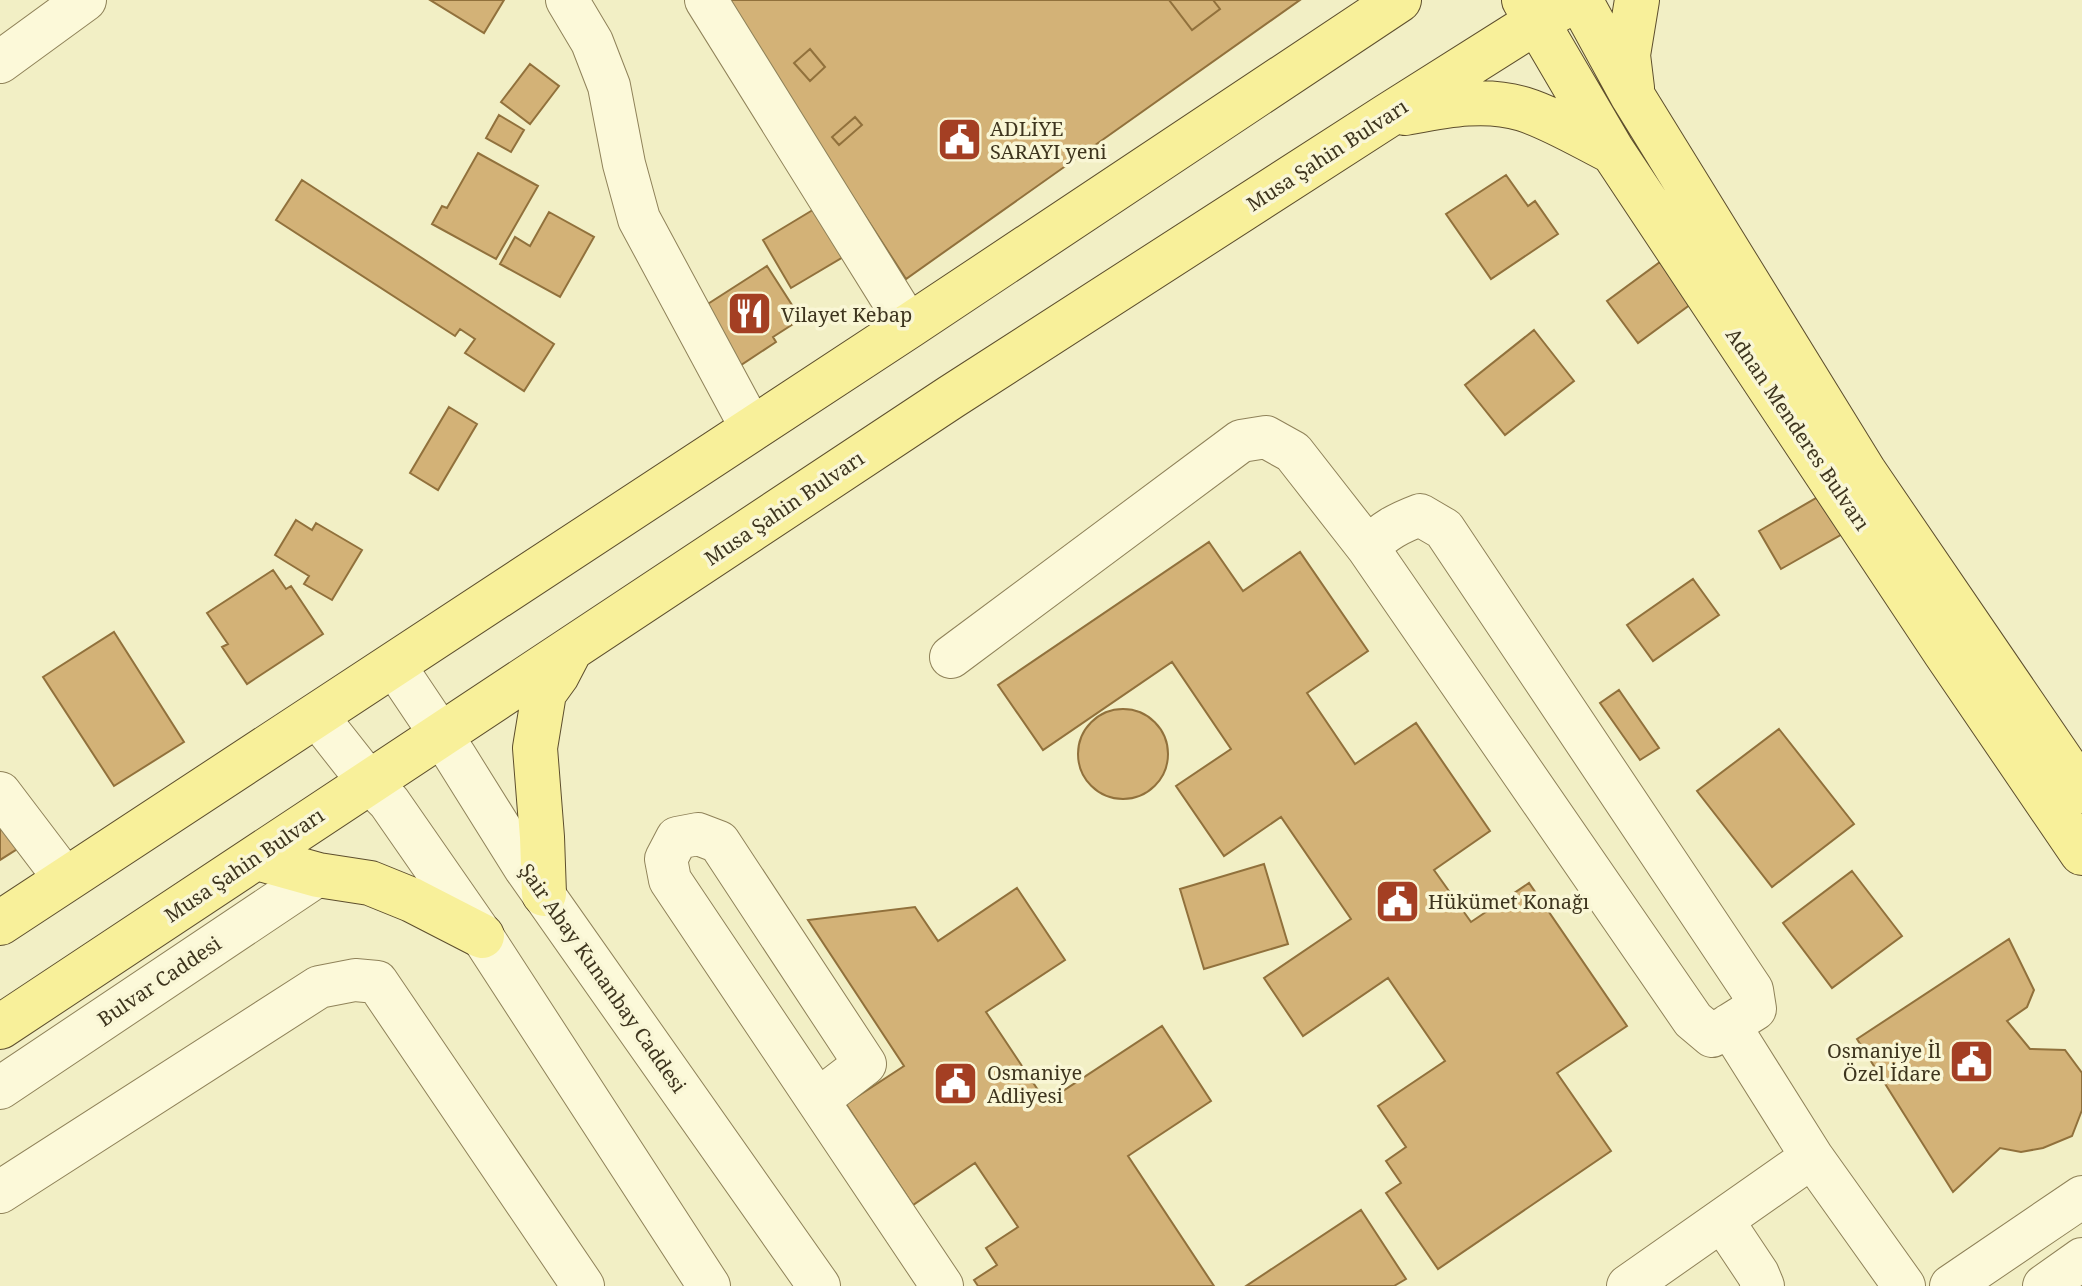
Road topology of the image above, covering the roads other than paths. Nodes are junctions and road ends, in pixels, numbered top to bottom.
1 (85, 0) edge
2 (567, 0) edge
3 (706, 0) edge
4 (1399, 0) edge
5 (1578, 0) edge
6 (1637, 0) edge
7 (1530, 11) edge
8 (0, 62) edge
9 (1632, 95) junction
10 (1387, 116) junction
11 (1613, 152) junction
12 (909, 326) junction
13 (752, 429) junction
14 (1368, 548) junction
15 (570, 649) junction
16 (951, 657) dead end
17 (394, 665) junction
18 (316, 715) junction
19 (441, 735) junction
20 (368, 781) junction
21 (2082, 791) edge
22 (0, 793) edge
23 (2082, 853) edge
24 (257, 858) junction
25 (318, 875) junction
26 (66, 880) junction
27 (544, 894) junction
28 (0, 923) edge
29 (482, 936) junction
30 (1729, 1025) junction
31 (0, 1027) edge
32 (0, 1088) edge
33 (818, 1100) junction
34 (1812, 1157) junction
35 (0, 1192) edge
36 (2082, 1197) edge
37 (1722, 1220) junction
38 (2082, 1259) edge
39 (939, 1285) edge
40 (583, 1286) edge
41 (709, 1286) edge
42 (819, 1286) edge
43 (1628, 1286) edge
44 (1763, 1286) edge
45 (1904, 1286) edge
46 (1951, 1286) edge
47 (2044, 1286) edge

1 - 8 street
2 - 13 street
3 - 12 street
4 - 12 main road
5 - 7 main road, Musa Şahin Bulvarı
5 - 9 main road, Adnan Menderes Bulvarı
6 - 9 main road
7 - 10 main road, Musa Şahin Bulvarı
7 - 11 main road, Adnan Menderes Bulvarı
9 - 21 main road, Adnan Menderes Bulvarı
10 - 11 main road
10 - 15 main road, Musa Şahin Bulvarı
11 - 23 main road, Adnan Menderes Bulvarı
12 - 13 main road
13 - 17 main road
14 - 16 street
14 - 30 street
14 - 30 street
15 - 19 main road, Musa Şahin Bulvarı
15 - 27 main road
17 - 18 main road
17 - 19 street, Şair Abay Kunanbay Caddesi
18 - 20 street
18 - 26 main road
19 - 20 main road, Musa Şahin Bulvarı
19 - 27 street, Şair Abay Kunanbay Caddesi
20 - 24 main road, Musa Şahin Bulvarı
20 - 29 street
22 - 26 street
24 - 25 main road
24 - 31 main road, Musa Şahin Bulvarı
25 - 29 main road
25 - 32 street, Bulvar Caddesi
26 - 28 main road
27 - 42 street, Şair Abay Kunanbay Caddesi
29 - 41 street
30 - 34 street
33 - 33 street
33 - 39 street
34 - 37 street
34 - 45 street
35 - 40 street
36 - 46 street
37 - 43 street
37 - 44 street
38 - 47 street

